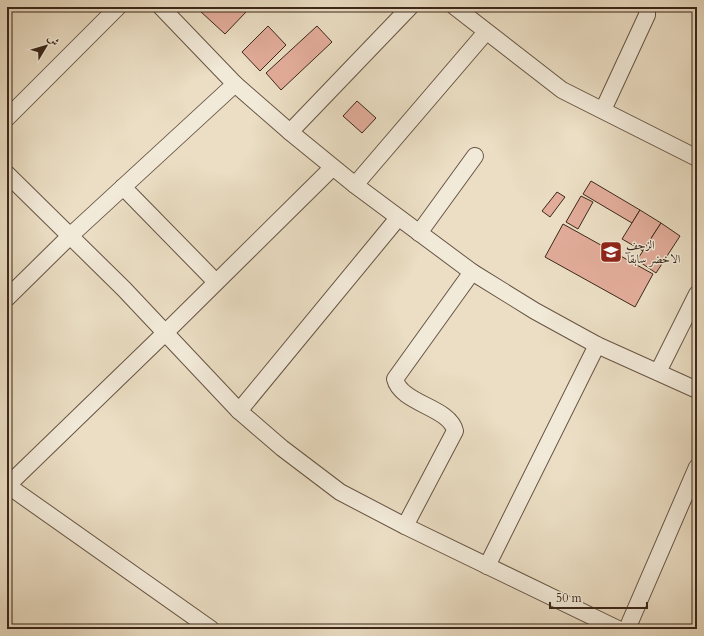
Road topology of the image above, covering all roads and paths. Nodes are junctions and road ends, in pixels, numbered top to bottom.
1 (118, 7) edge
2 (161, 7) edge
3 (410, 7) edge
4 (455, 7) edge
5 (647, 7) edge
6 (486, 32) junction
7 (235, 84) junction
8 (603, 110) junction
9 (7, 118) edge
10 (290, 132) junction
11 (475, 156) dead end
12 (697, 158) edge
13 (332, 168) junction
14 (7, 174) edge
15 (355, 185) junction
16 (123, 187) junction
17 (398, 218) junction
18 (419, 233) junction
19 (71, 235) junction
20 (472, 272) junction
21 (216, 282) junction
22 (697, 294) edge
23 (7, 298) edge
24 (165, 333) junction
25 (597, 345) junction
26 (658, 372) junction
27 (697, 390) edge
28 (239, 411) junction
29 (697, 467) edge
30 (7, 485) edge
31 (405, 526) junction
32 (487, 566) junction
33 (211, 629) edge
34 (618, 629) edge
35 (627, 629) edge

1 - 9 street
2 - 7 street
3 - 10 street
4 - 6 street
5 - 8 street
6 - 8 street
6 - 15 street
7 - 10 street
7 - 16 street
8 - 12 street
10 - 13 street
11 - 18 street
13 - 15 street
13 - 21 street
14 - 19 street
15 - 17 street
16 - 19 street
16 - 21 street
17 - 18 street
17 - 28 street
18 - 20 street
19 - 23 street
19 - 24 street
20 - 25 street
20 - 31 street
21 - 24 street
22 - 26 street
24 - 28 street
24 - 30 street
25 - 26 street
25 - 32 street
26 - 27 street
28 - 31 street
29 - 35 street
30 - 33 street
31 - 32 street
32 - 34 street

